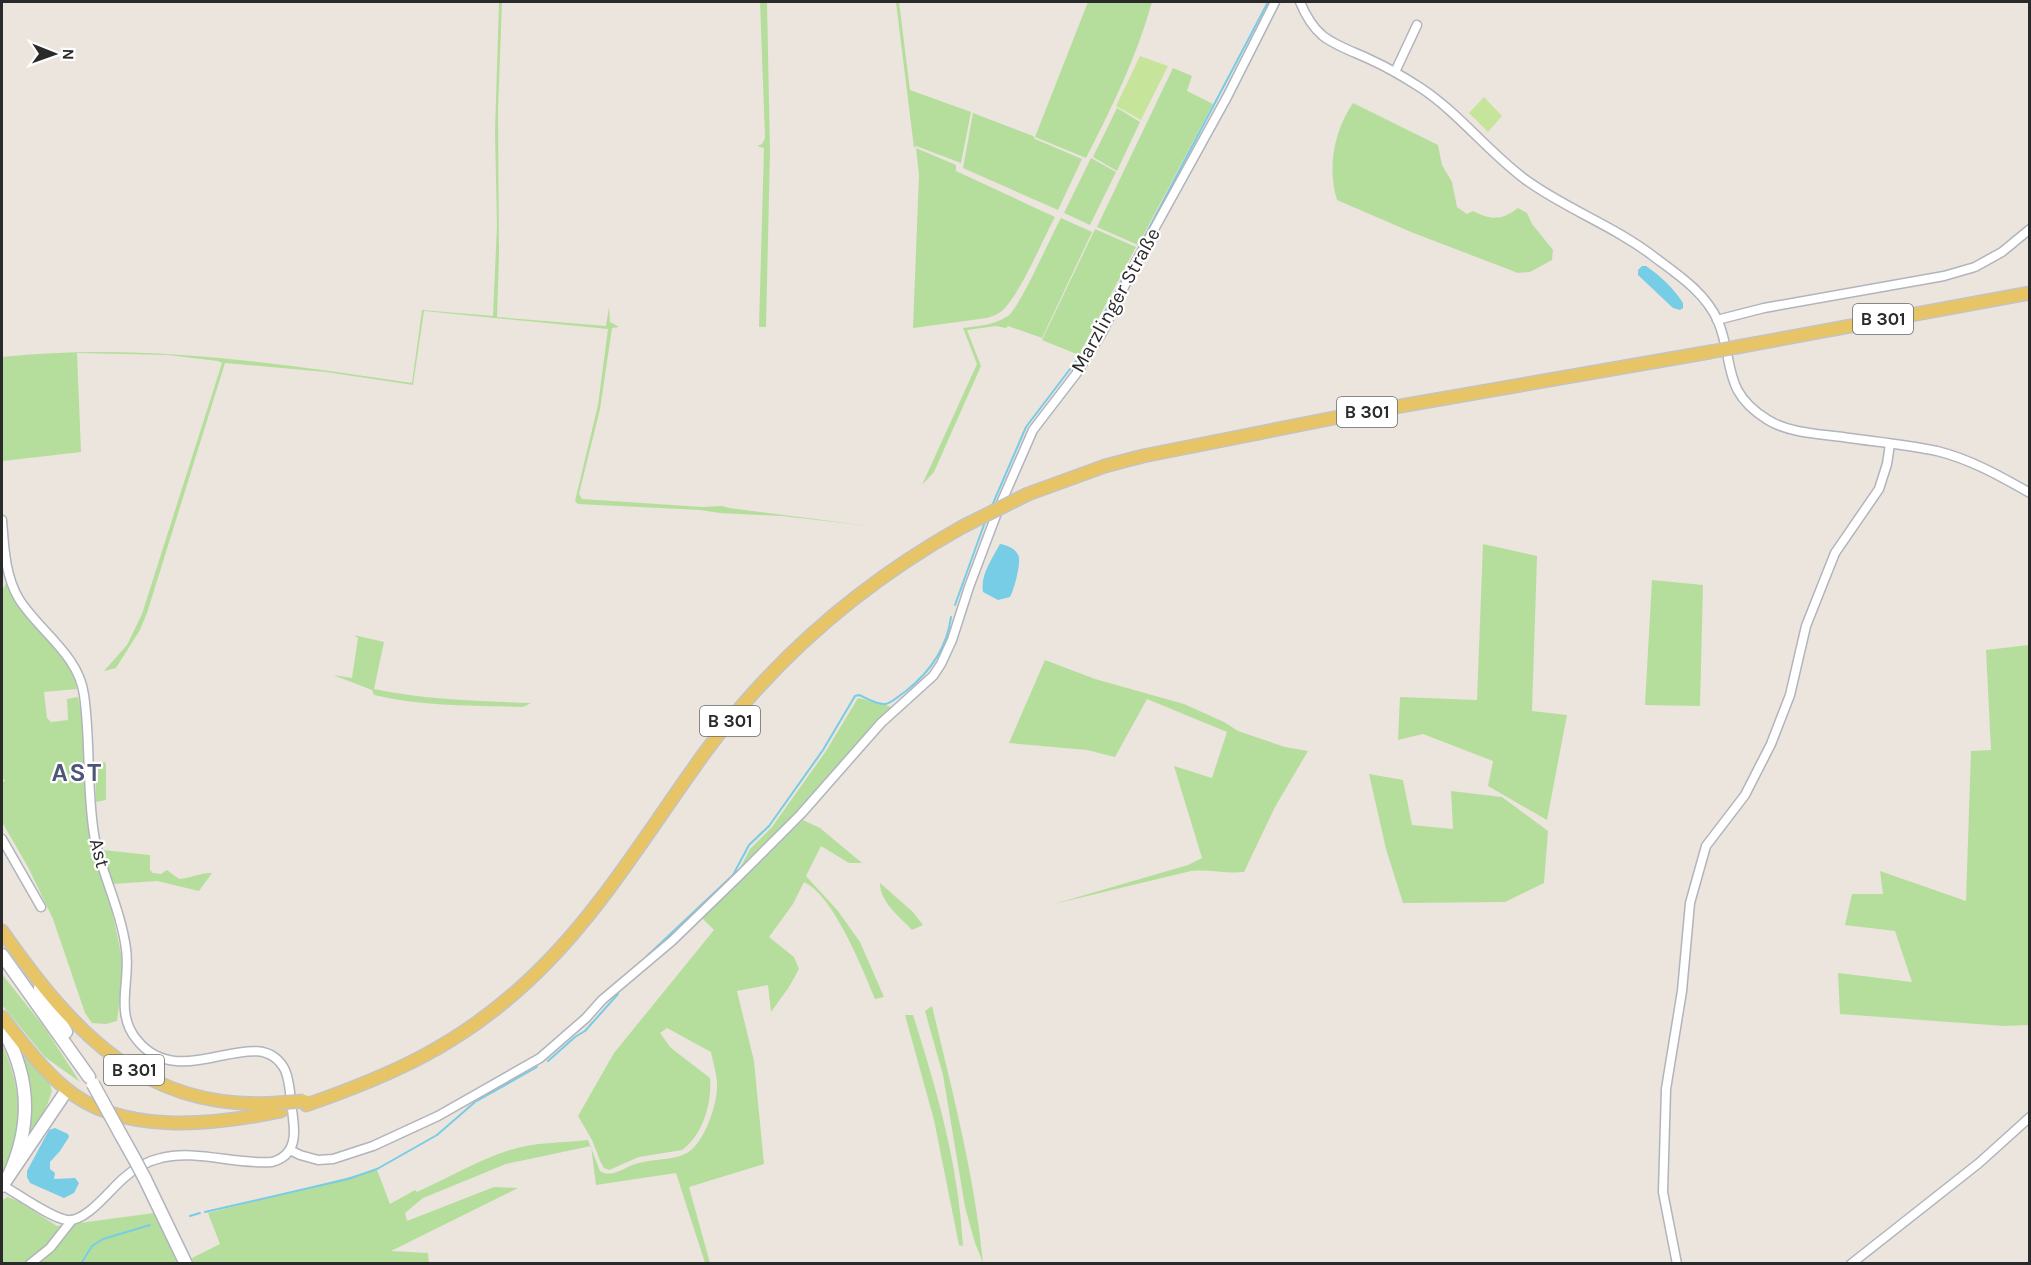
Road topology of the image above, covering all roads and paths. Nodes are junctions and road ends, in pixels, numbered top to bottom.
1 (1275, 2) edge
2 (1300, 2) edge
3 (1417, 24) dead end
4 (1395, 72) junction
5 (2030, 229) edge
6 (2030, 293) edge
7 (1718, 320) junction
8 (1890, 444) junction
9 (2030, 493) edge
10 (2, 520) edge
11 (2, 839) edge
12 (41, 907) dead end
13 (2, 931) edge
14 (2, 955) edge
15 (26, 965) junction
16 (2, 1017) edge
17 (2, 1028) edge
18 (91, 1080) junction
19 (67, 1090) junction
20 (279, 1107) junction
21 (2030, 1117) edge
22 (290, 1150) junction
23 (4, 1182) edge
24 (72, 1220) junction
25 (30, 1263) edge
26 (186, 1263) edge
27 (1677, 1263) edge
28 (1851, 1263) edge

1 - 22 street, Marzlinger Straße
2 - 4 street
3 - 4 street
4 - 7 street
5 - 7 street
6 - 20 main road, B 301, bridge
7 - 8 street
8 - 9 street
8 - 27 street
10 - 22 street, Ast
11 - 12 street
13 - 15 main road, B 301
14 - 18 main road, B 301
15 - 18 main road, B 301
15 - 20 main road, B 301
16 - 19 main road, B 301
17 - 23 main road
18 - 26 main road, bridge
19 - 20 main road, B 301
19 - 23 main road
21 - 28 street
22 - 24 street
23 - 24 street
24 - 25 street

